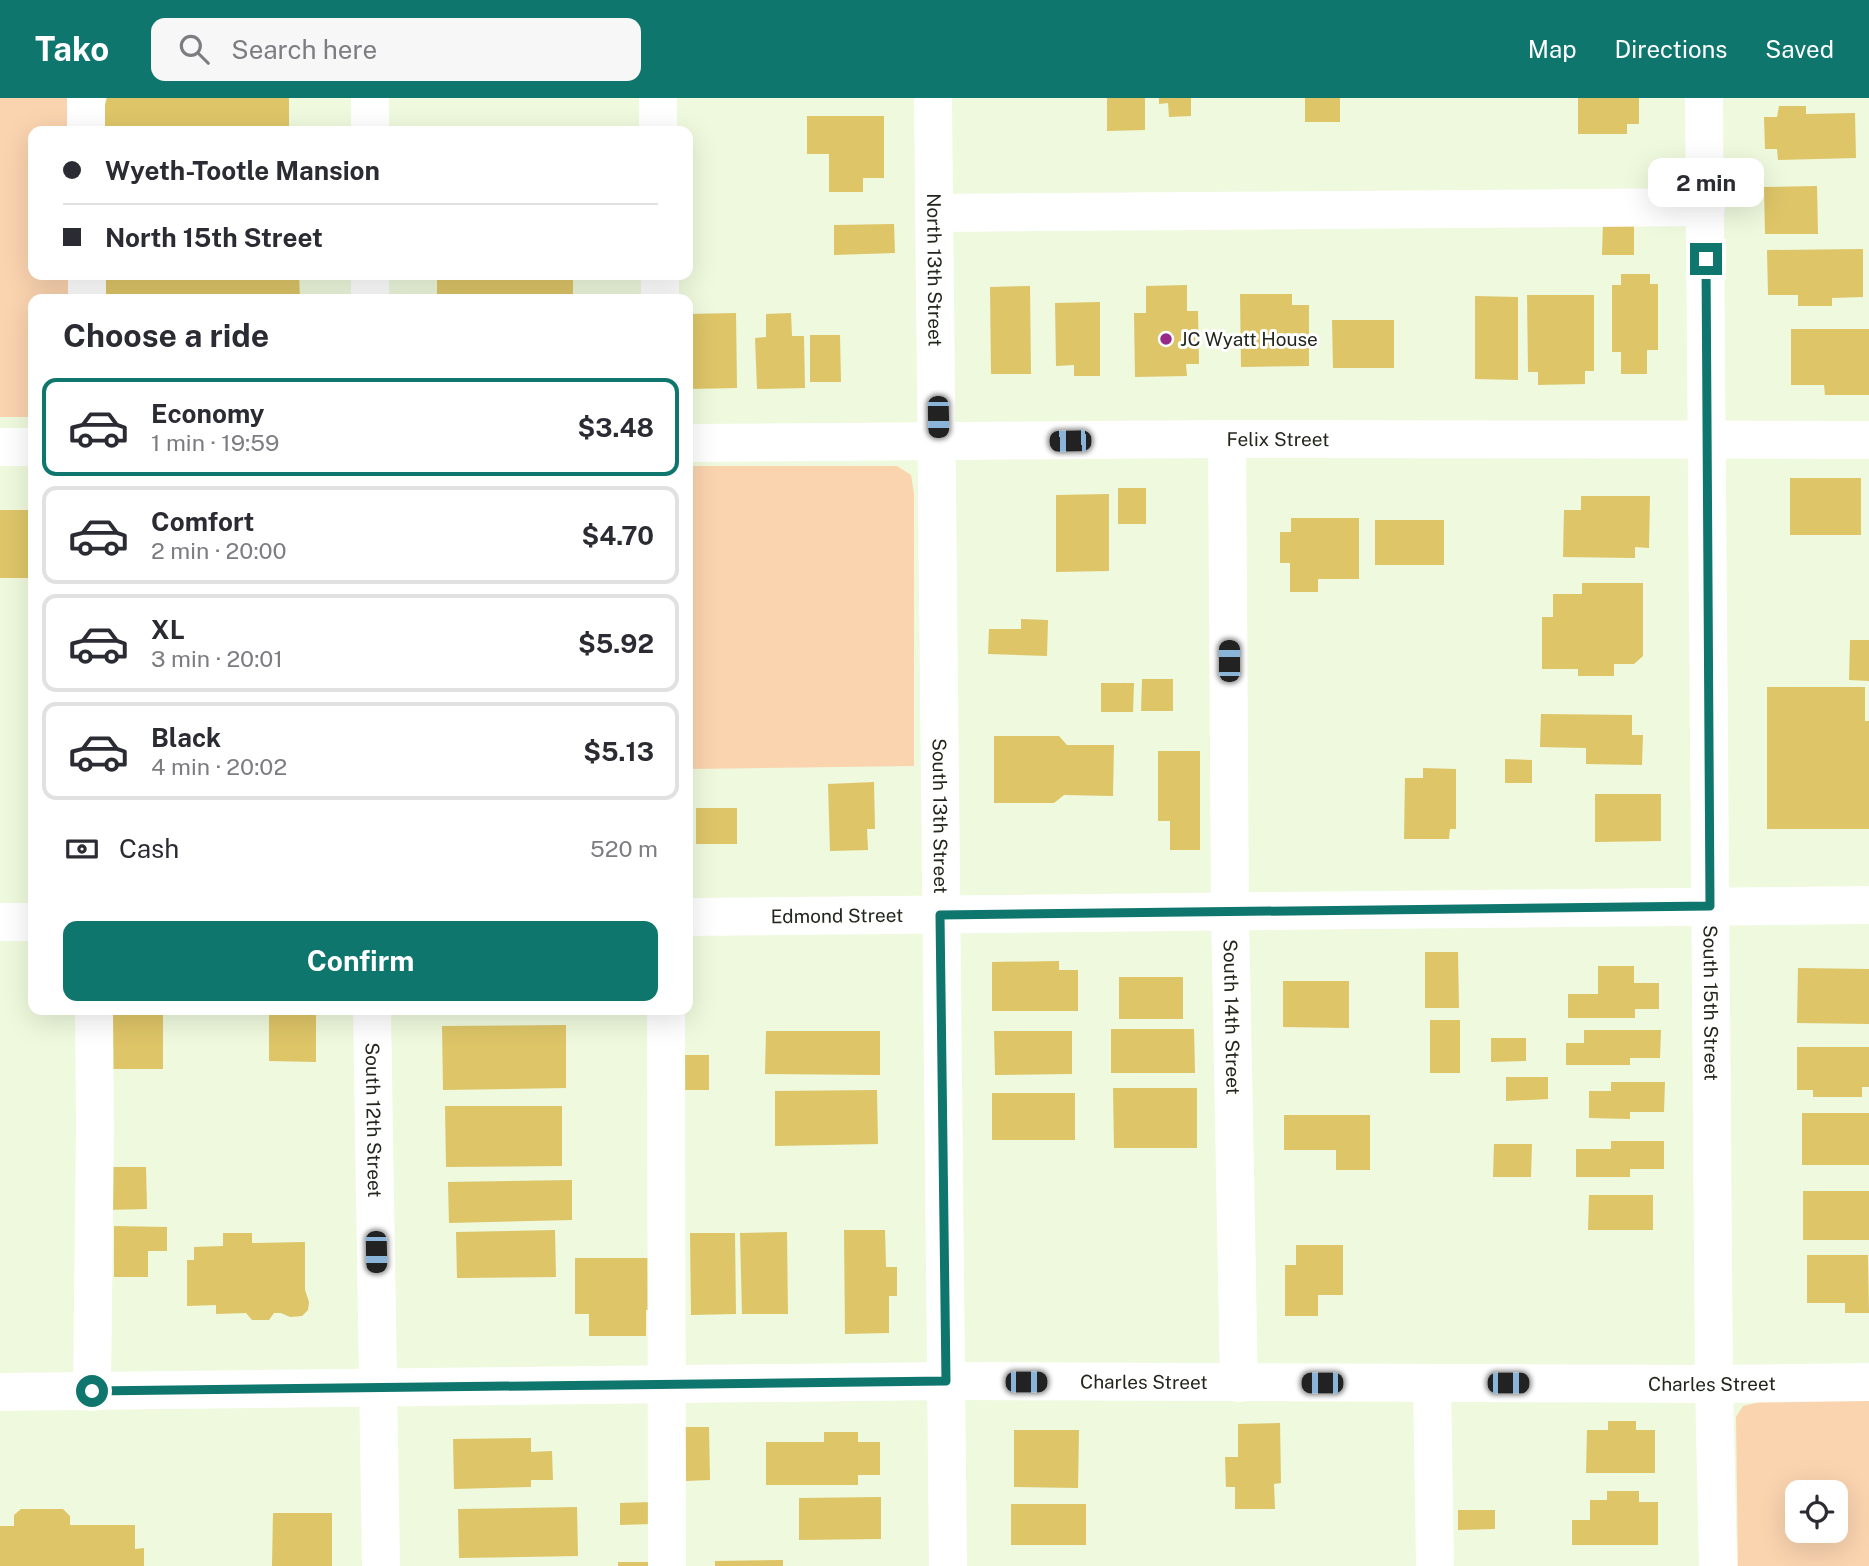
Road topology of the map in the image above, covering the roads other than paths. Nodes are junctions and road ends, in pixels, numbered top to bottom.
1 (86, 98) edge
2 (370, 98) edge
3 (658, 98) edge
4 (933, 98) edge
5 (1704, 98) edge
6 (86, 126) edge
7 (370, 126) edge
8 (659, 126) edge
9 (1706, 207) junction
10 (935, 213) junction
11 (1227, 439) junction
12 (1869, 440) edge
13 (1706, 441) junction
14 (938, 442) junction
15 (693, 443) edge
16 (0, 447) edge
17 (28, 447) edge
18 (1869, 905) edge
19 (1710, 906) junction
20 (1230, 911) junction
21 (940, 915) junction
22 (693, 917) edge
23 (0, 922) edge
24 (28, 922) edge
25 (94, 1015) edge
26 (372, 1015) edge
27 (666, 1015) edge
28 (946, 1381) junction
29 (1869, 1382) edge
30 (1239, 1383) junction
31 (1432, 1383) junction
32 (665, 1384) junction
33 (1714, 1384) junction
34 (379, 1387) junction
35 (92, 1391) junction
36 (0, 1392) edge
37 (381, 1566) edge
38 (667, 1566) edge
39 (948, 1566) edge
40 (1435, 1566) edge
41 (1717, 1566) edge

1 - 6 street
2 - 7 street
3 - 8 street
4 - 10 street, North 13th Street
5 - 9 street, South 15th Street
9 - 10 street
9 - 13 street, South 15th Street
10 - 14 street, North 13th Street
11 - 13 street, Felix Street
11 - 14 street, Felix Street
11 - 20 street, South 14th Street
12 - 13 street, Felix Street
13 - 19 street, South 15th Street
14 - 15 street, Felix Street
14 - 21 street, South 13th Street
16 - 17 street
18 - 19 street, Edmond Street
19 - 20 street, Edmond Street
19 - 33 street, South 15th Street
20 - 21 street, Edmond Street
20 - 30 street, South 14th Street
21 - 22 street, Edmond Street
21 - 28 street, South 13th Street
23 - 24 street
25 - 35 street
26 - 34 street, South 12th Street
27 - 32 street
28 - 30 street, Charles Street
28 - 32 street, Charles Street
28 - 39 street, South 13th Street
29 - 33 street, Charles Street
30 - 31 street, Charles Street
31 - 33 street, Charles Street
31 - 40 street
32 - 34 street, Charles Street
32 - 38 street
33 - 41 street, South 15th Street
34 - 35 street, Charles Street
34 - 37 street, South 12th Street
35 - 36 street, Charles Street

